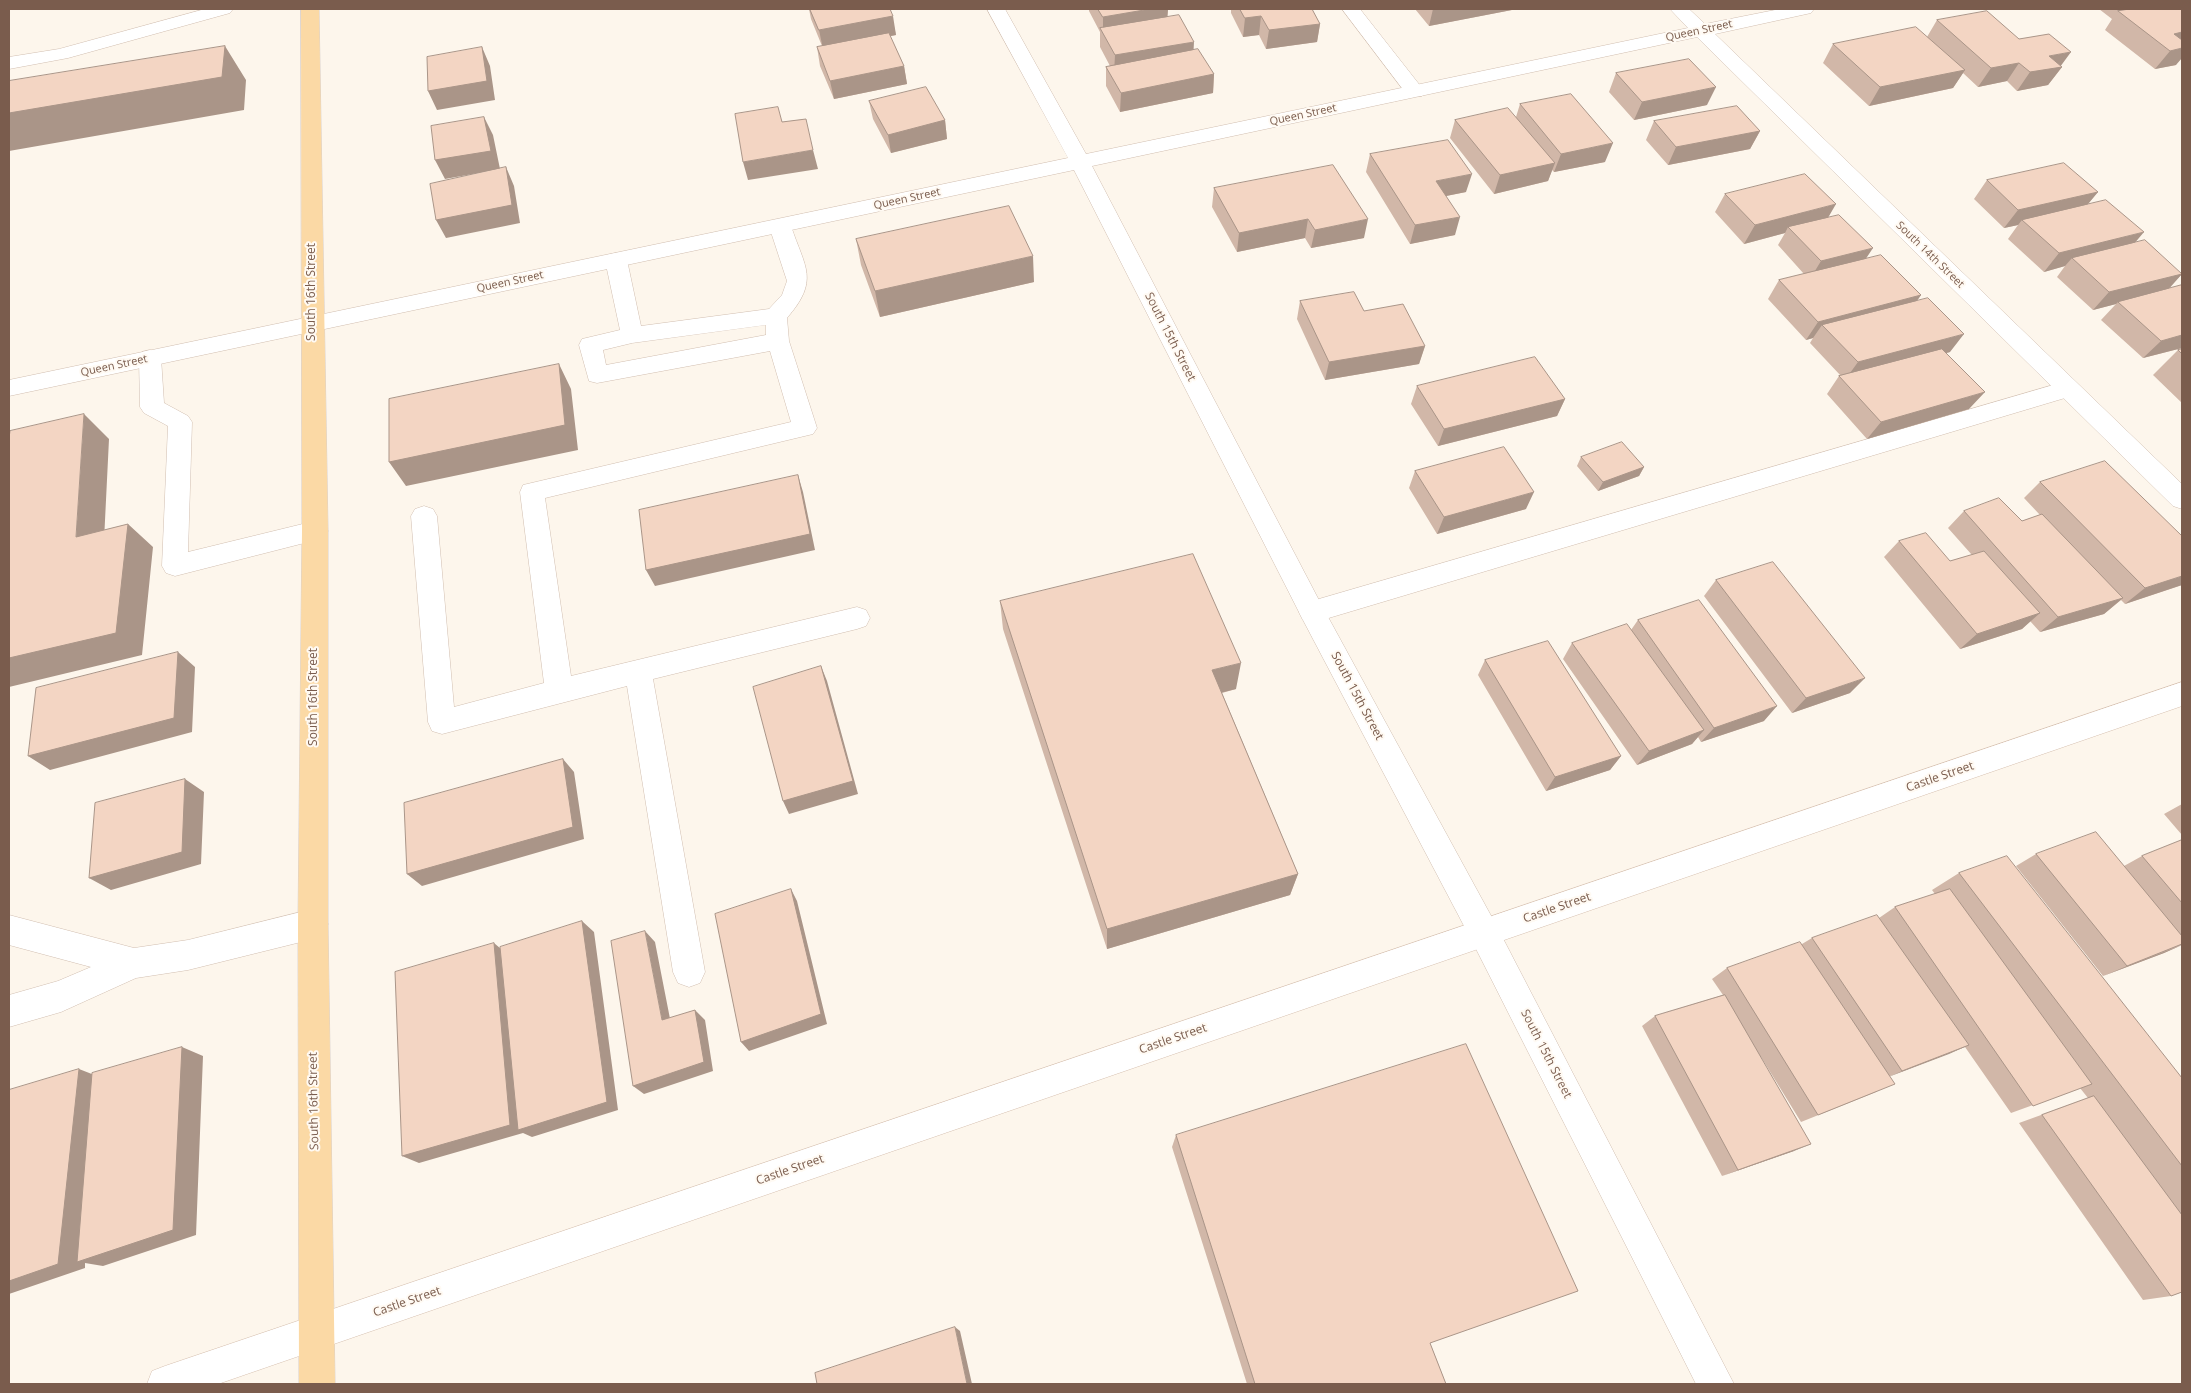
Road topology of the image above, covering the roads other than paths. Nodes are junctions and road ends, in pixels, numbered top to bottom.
1 (224, 9) edge
2 (310, 9) edge
3 (996, 9) edge
4 (1351, 9) edge
5 (1679, 9) edge
6 (1804, 9) edge
7 (1702, 30) junction
8 (9, 64) edge
9 (1415, 92) junction
10 (1080, 162) junction
11 (780, 226) junction
12 (616, 260) junction
13 (776, 316) junction
14 (313, 324) junction
15 (632, 335) junction
16 (778, 341) junction
17 (150, 358) junction
18 (9, 388) edge
19 (2067, 389) junction
20 (2182, 499) edge
21 (424, 516) dead end
22 (315, 530) junction
23 (1312, 612) junction
24 (857, 618) dead end
25 (638, 671) junction
26 (558, 691) junction
27 (2182, 694) edge
28 (312, 924) junction
29 (9, 930) edge
30 (1484, 933) junction
31 (134, 963) junction
32 (689, 972) dead end
33 (9, 1011) edge
34 (316, 1333) junction
35 (164, 1384) edge
36 (318, 1384) edge
37 (1716, 1384) edge

1 - 8 street
2 - 14 main road, South 16th Street
3 - 10 street, South 15th Street
4 - 9 street
5 - 7 street, South 14th Street
6 - 7 street, Queen Street
7 - 9 street, Queen Street
7 - 19 street, South 14th Street
9 - 10 street, Queen Street
10 - 11 street, Queen Street
10 - 23 street, South 15th Street
11 - 12 street, Queen Street
11 - 13 street
12 - 14 street, Queen Street
12 - 15 street
13 - 15 street
13 - 16 street
14 - 17 street, Queen Street
14 - 22 main road, South 16th Street
15 - 16 street
16 - 26 street
17 - 18 street, Queen Street
17 - 22 street
19 - 20 street, South 14th Street
19 - 23 street
21 - 26 street
22 - 28 main road, South 16th Street
23 - 30 street, South 15th Street
24 - 25 street
25 - 26 street
25 - 32 street
27 - 30 street, Castle Street
28 - 31 street
28 - 34 main road, South 16th Street
29 - 31 street
30 - 34 street, Castle Street
30 - 37 street, South 15th Street
31 - 33 street
34 - 35 street, Castle Street
34 - 36 main road, South 16th Street

